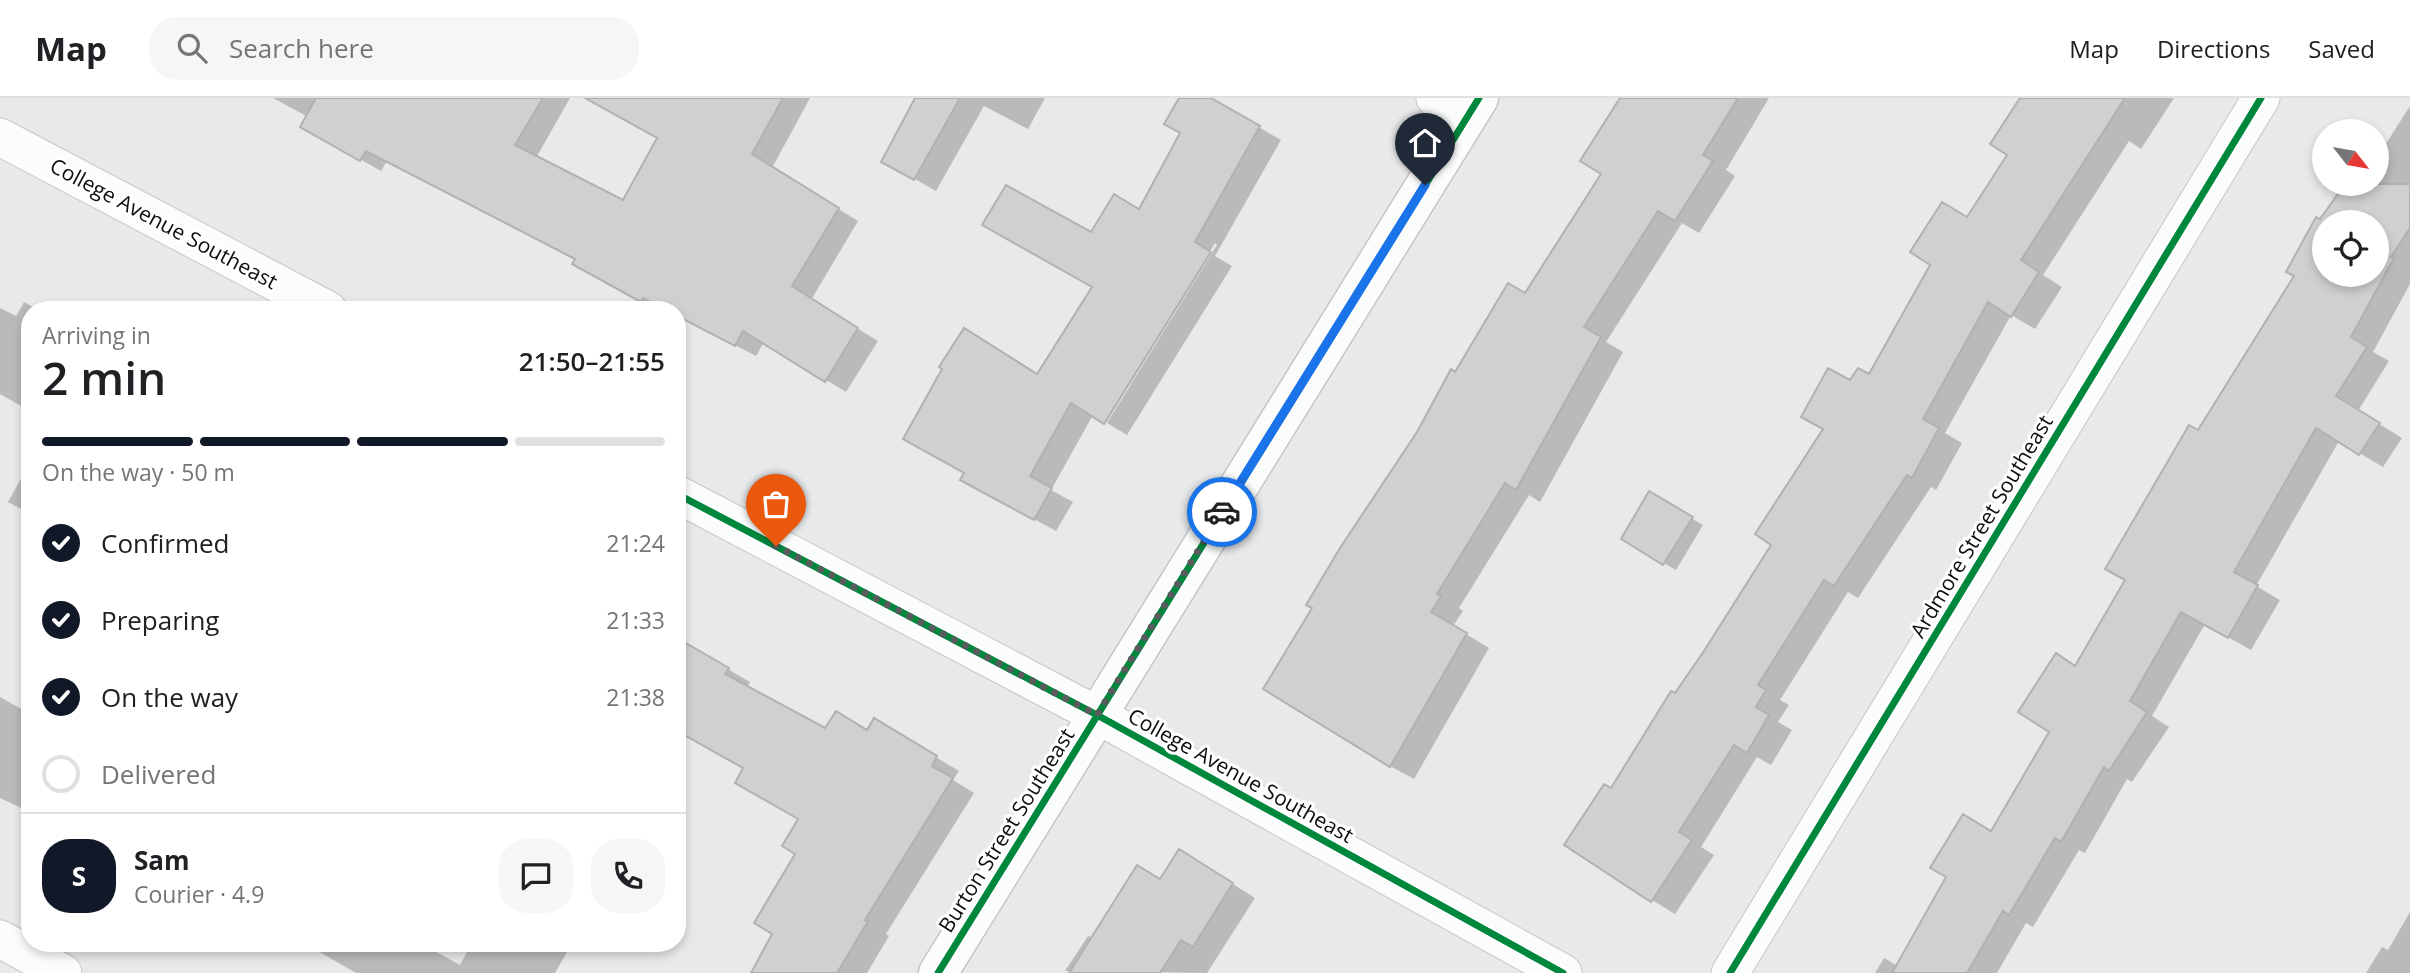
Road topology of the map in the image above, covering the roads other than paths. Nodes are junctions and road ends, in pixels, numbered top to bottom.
1 (2261, 98) edge
2 (1461, 104) edge
3 (0, 137) edge
4 (311, 301) edge
5 (686, 499) edge
6 (1097, 715) junction
7 (0, 939) edge
8 (21, 950) edge
9 (24, 952) edge
10 (63, 973) edge
11 (939, 973) edge
12 (1563, 973) edge
13 (1730, 973) edge

1 - 13 street, Ardmore Street Southeast
2 - 6 main road, Burton Street Southeast
3 - 4 street, College Avenue Southeast
5 - 6 street, College Avenue Southeast
6 - 11 main road, Burton Street Southeast
6 - 12 street, College Avenue Southeast
7 - 8 street
9 - 10 street

